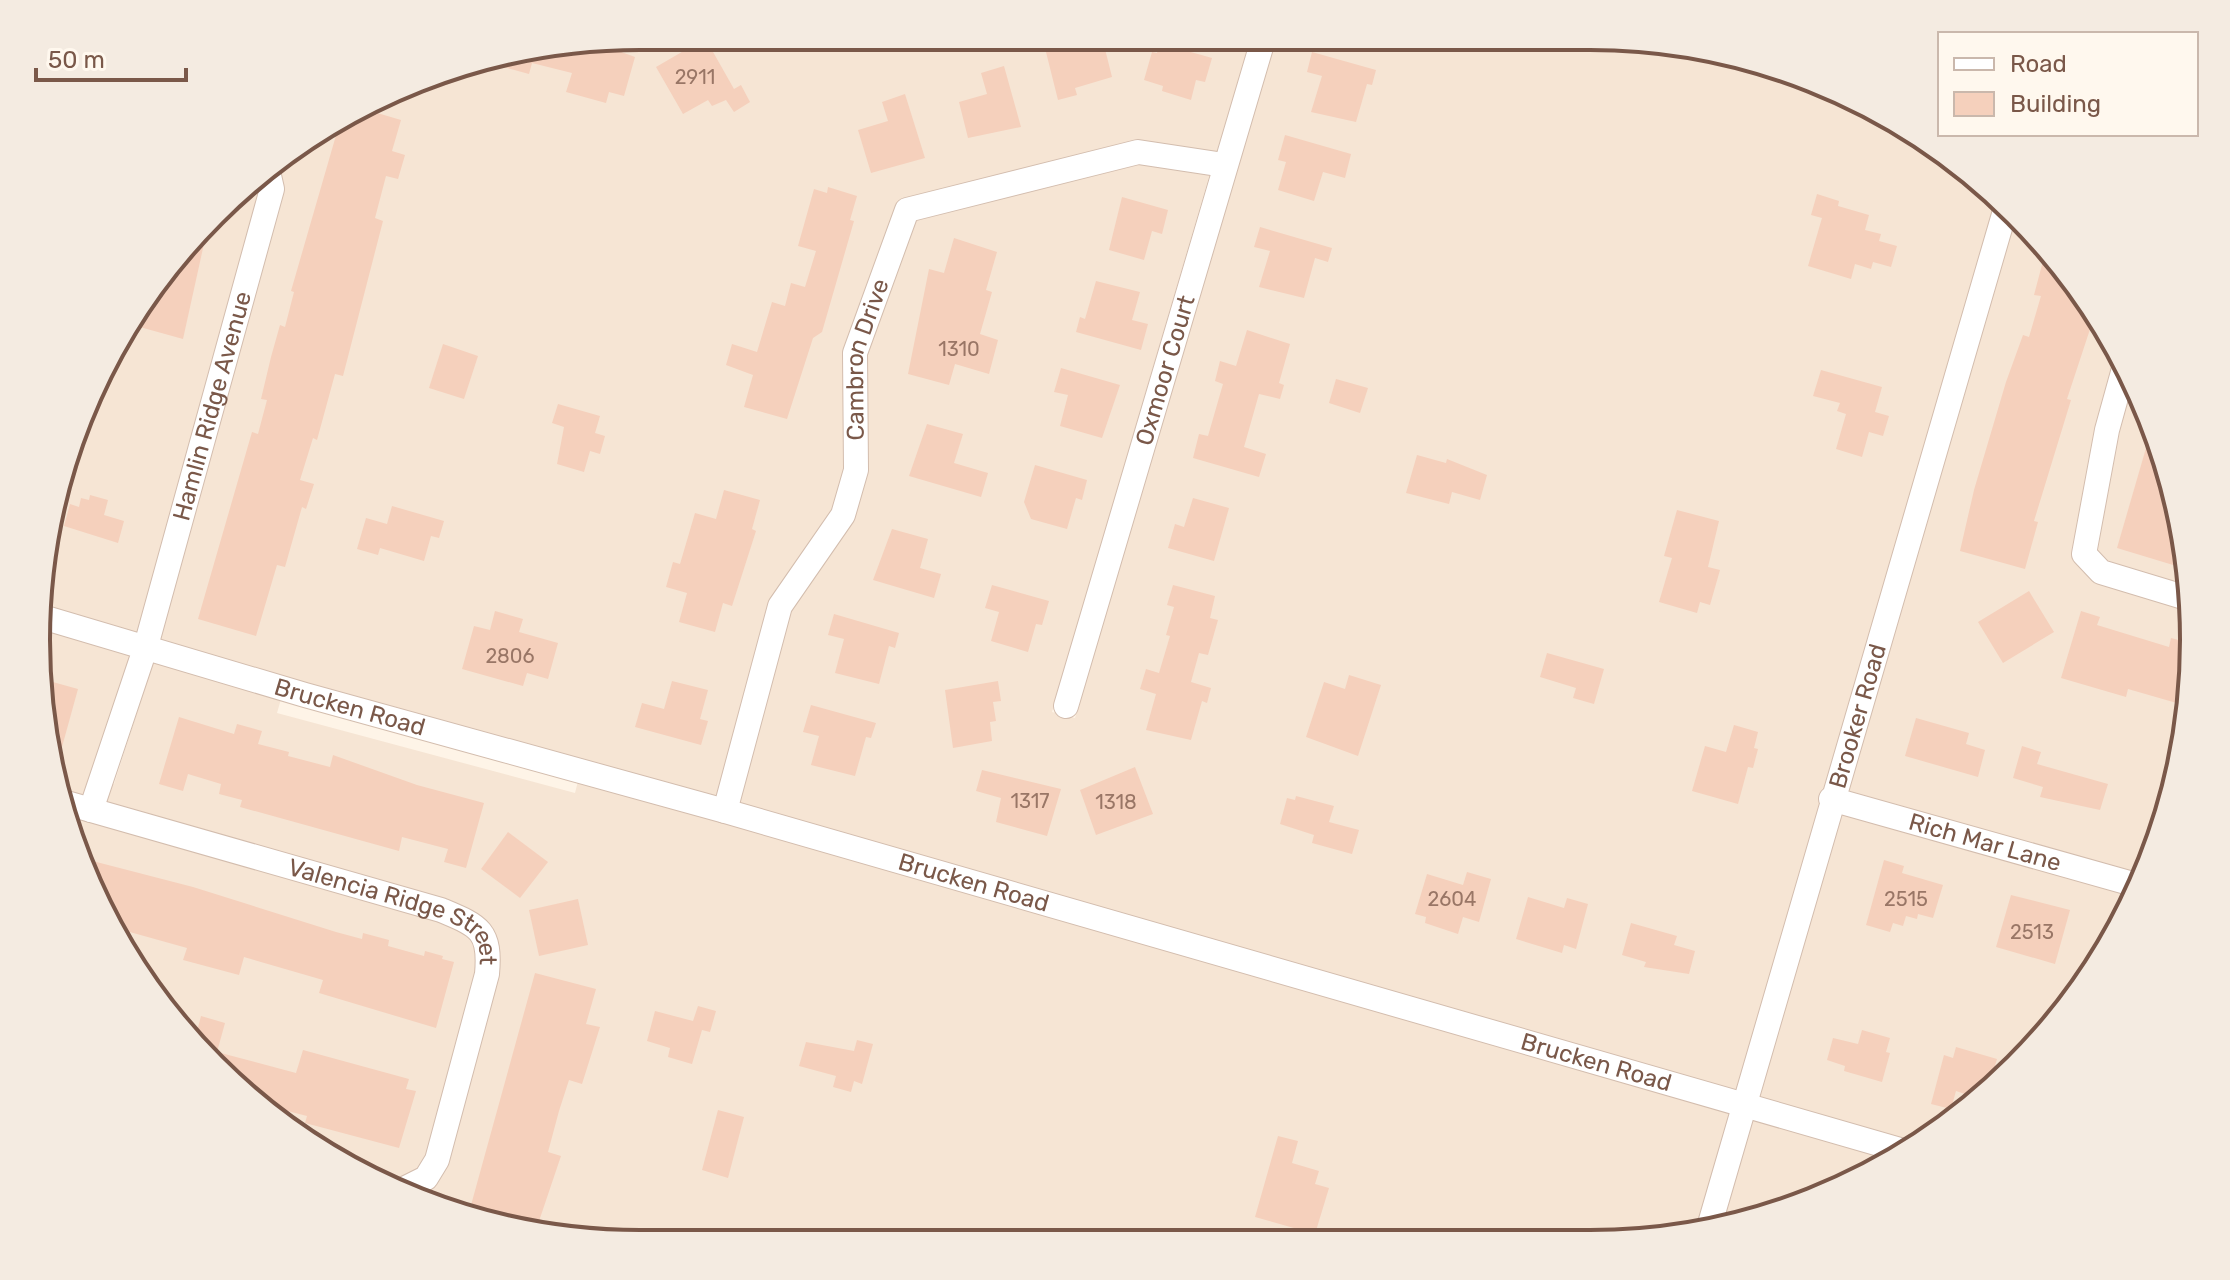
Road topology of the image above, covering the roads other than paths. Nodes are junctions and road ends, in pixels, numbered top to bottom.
1 (1260, 50) edge
2 (1224, 165) junction
3 (270, 181) edge
4 (2003, 219) edge
5 (2120, 382) edge
6 (2178, 595) edge
7 (51, 619) edge
8 (146, 646) junction
9 (1066, 706) dead end
10 (1831, 799) junction
11 (74, 805) edge
12 (91, 810) junction
13 (725, 811) junction
14 (2127, 882) edge
15 (1744, 1107) junction
16 (1891, 1148) edge
17 (413, 1185) edge
18 (1712, 1217) edge

1 - 2 street, Oxmoor Court
2 - 9 street, Oxmoor Court
2 - 13 street, Cambron Drive
3 - 8 street, Hamlin Ridge Avenue
4 - 10 street, Brooker Road
5 - 6 street
7 - 8 street, Brucken Road
8 - 12 street
8 - 13 street, Brucken Road
10 - 14 street, Rich Mar Lane
10 - 15 street, Brooker Road
11 - 12 street, Valencia Ridge Street
12 - 17 street, Valencia Ridge Street
13 - 15 street, Brucken Road
15 - 16 street, Brucken Road
15 - 18 street, Brooker Road

